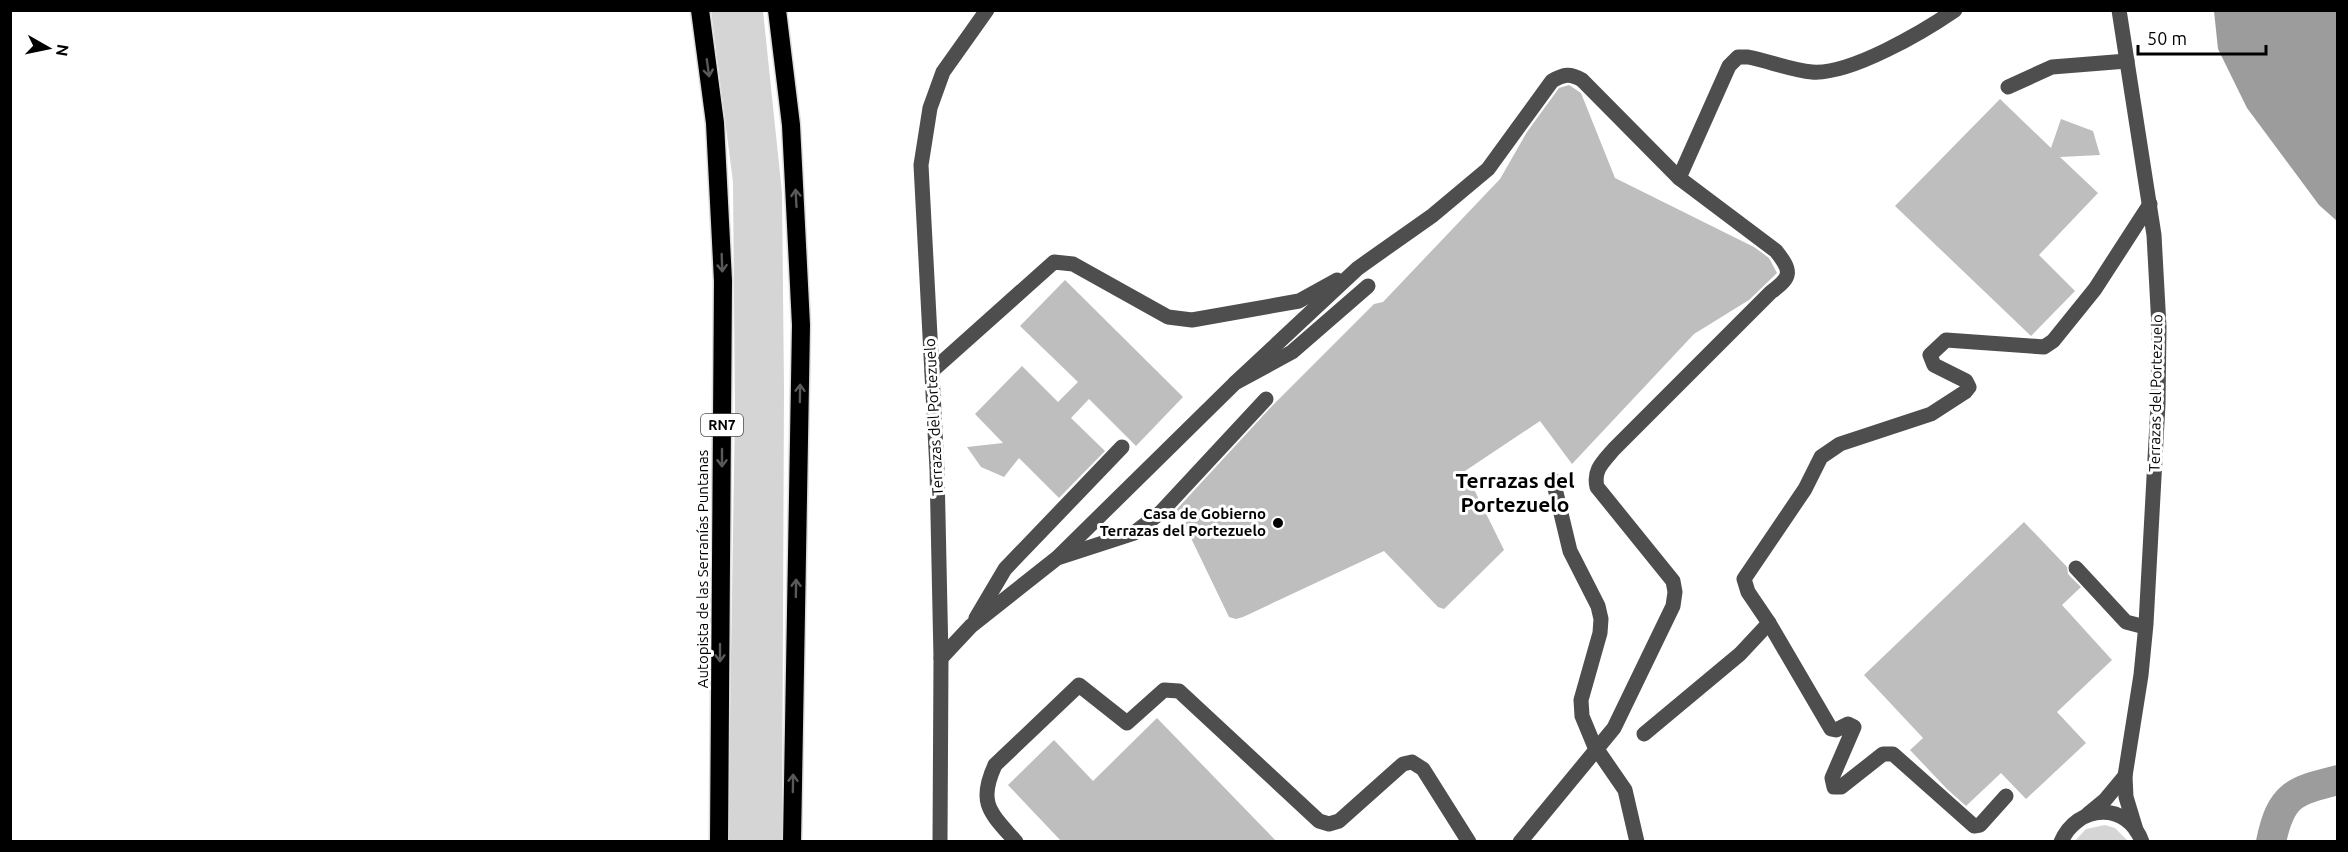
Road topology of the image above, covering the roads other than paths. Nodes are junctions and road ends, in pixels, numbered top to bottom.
1 (700, 10) edge
2 (777, 10) edge
3 (987, 10) edge
4 (1955, 10) edge
5 (2119, 10) edge
6 (2127, 62) junction
7 (2008, 87) dead end
8 (1679, 178) junction
9 (2150, 204) junction
10 (1358, 268) junction
11 (1368, 286) dead end
12 (932, 371) junction
13 (1235, 383) junction
14 (1266, 399) dead end
15 (1122, 447) dead end
16 (1553, 480) dead end
17 (1057, 558) junction
18 (2076, 568) dead end
19 (1769, 623) junction
20 (971, 626) junction
21 (2145, 627) junction
22 (941, 658) junction
23 (1644, 734) dead end
24 (1597, 750) junction
25 (2125, 776) junction
26 (2006, 795) dead end
27 (2088, 814) junction
28 (718, 836) edge
29 (2141, 837) edge
30 (792, 841) edge
31 (940, 842) edge
32 (1016, 842) edge
33 (1469, 842) edge
34 (1520, 842) edge
35 (1637, 842) edge
36 (2061, 842) edge

1 -> 28 highway, Autopista de las Serranías Puntanas / RN7
30 -> 2 highway
3 - 12 street, Terrazas del Portezuelo
4 - 8 street
5 - 6 street, Terrazas del Portezuelo
6 - 7 street
6 - 9 street, Terrazas del Portezuelo
8 - 10 street
8 - 24 street
9 - 19 street
9 - 21 street, Terrazas del Portezuelo
10 - 12 street
10 - 13 street
11 - 13 street
12 - 22 street, Terrazas del Portezuelo
13 - 17 street
14 - 17 street
15 - 20 street
16 - 24 street
17 - 20 street
18 - 21 street
19 - 23 street
19 - 26 street
20 - 22 street
21 - 25 street, Terrazas del Portezuelo
22 - 31 street, Terrazas del Portezuelo
24 - 34 street
24 - 35 street
25 - 27 street
25 - 29 street, Terrazas del Portezuelo
27 - 29 street, Terrazas del Portezuelo
27 - 36 street
32 - 33 street

